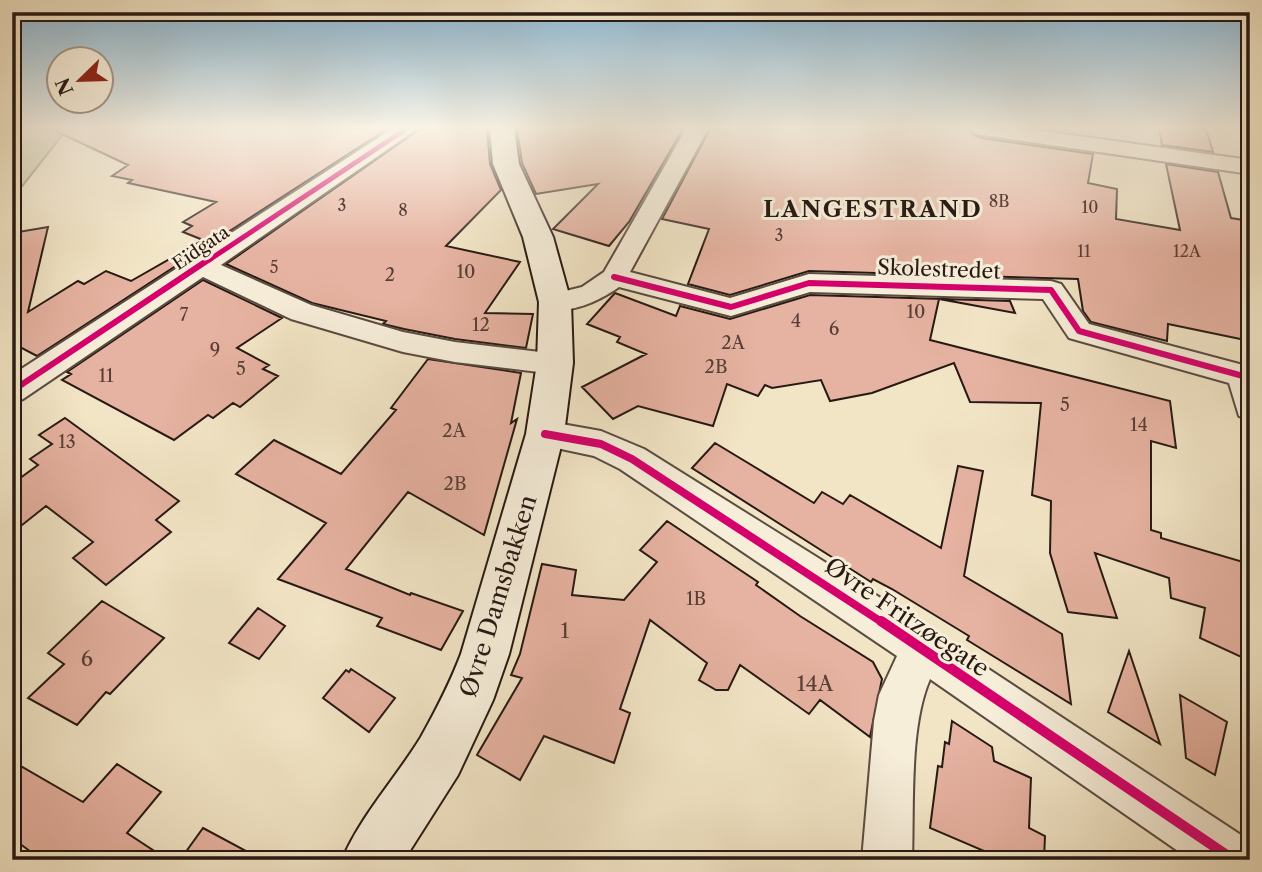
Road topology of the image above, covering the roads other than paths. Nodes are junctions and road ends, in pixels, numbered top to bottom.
1 (345, 170) edge
2 (508, 170) edge
3 (674, 170) edge
4 (202, 266) junction
5 (614, 277) junction
6 (555, 302) junction
7 (555, 363) junction
8 (1246, 376) edge
9 (12, 391) edge
10 (1250, 407) edge
11 (545, 434) junction
12 (921, 650) junction
13 (371, 860) edge
14 (887, 860) edge
15 (1234, 860) edge

1 - 4 street, Eidgata
2 - 6 main road
3 - 5 street
4 - 7 street
4 - 9 street, Eidgata
5 - 6 street
5 - 8 street, Skolestredet
6 - 7 main road
7 - 11 main road
8 - 10 street
11 - 12 street, Øvre Fritzøegate
11 - 13 main road, Øvre Damsbakken
12 - 14 street
12 - 15 street, Øvre Fritzøegate

